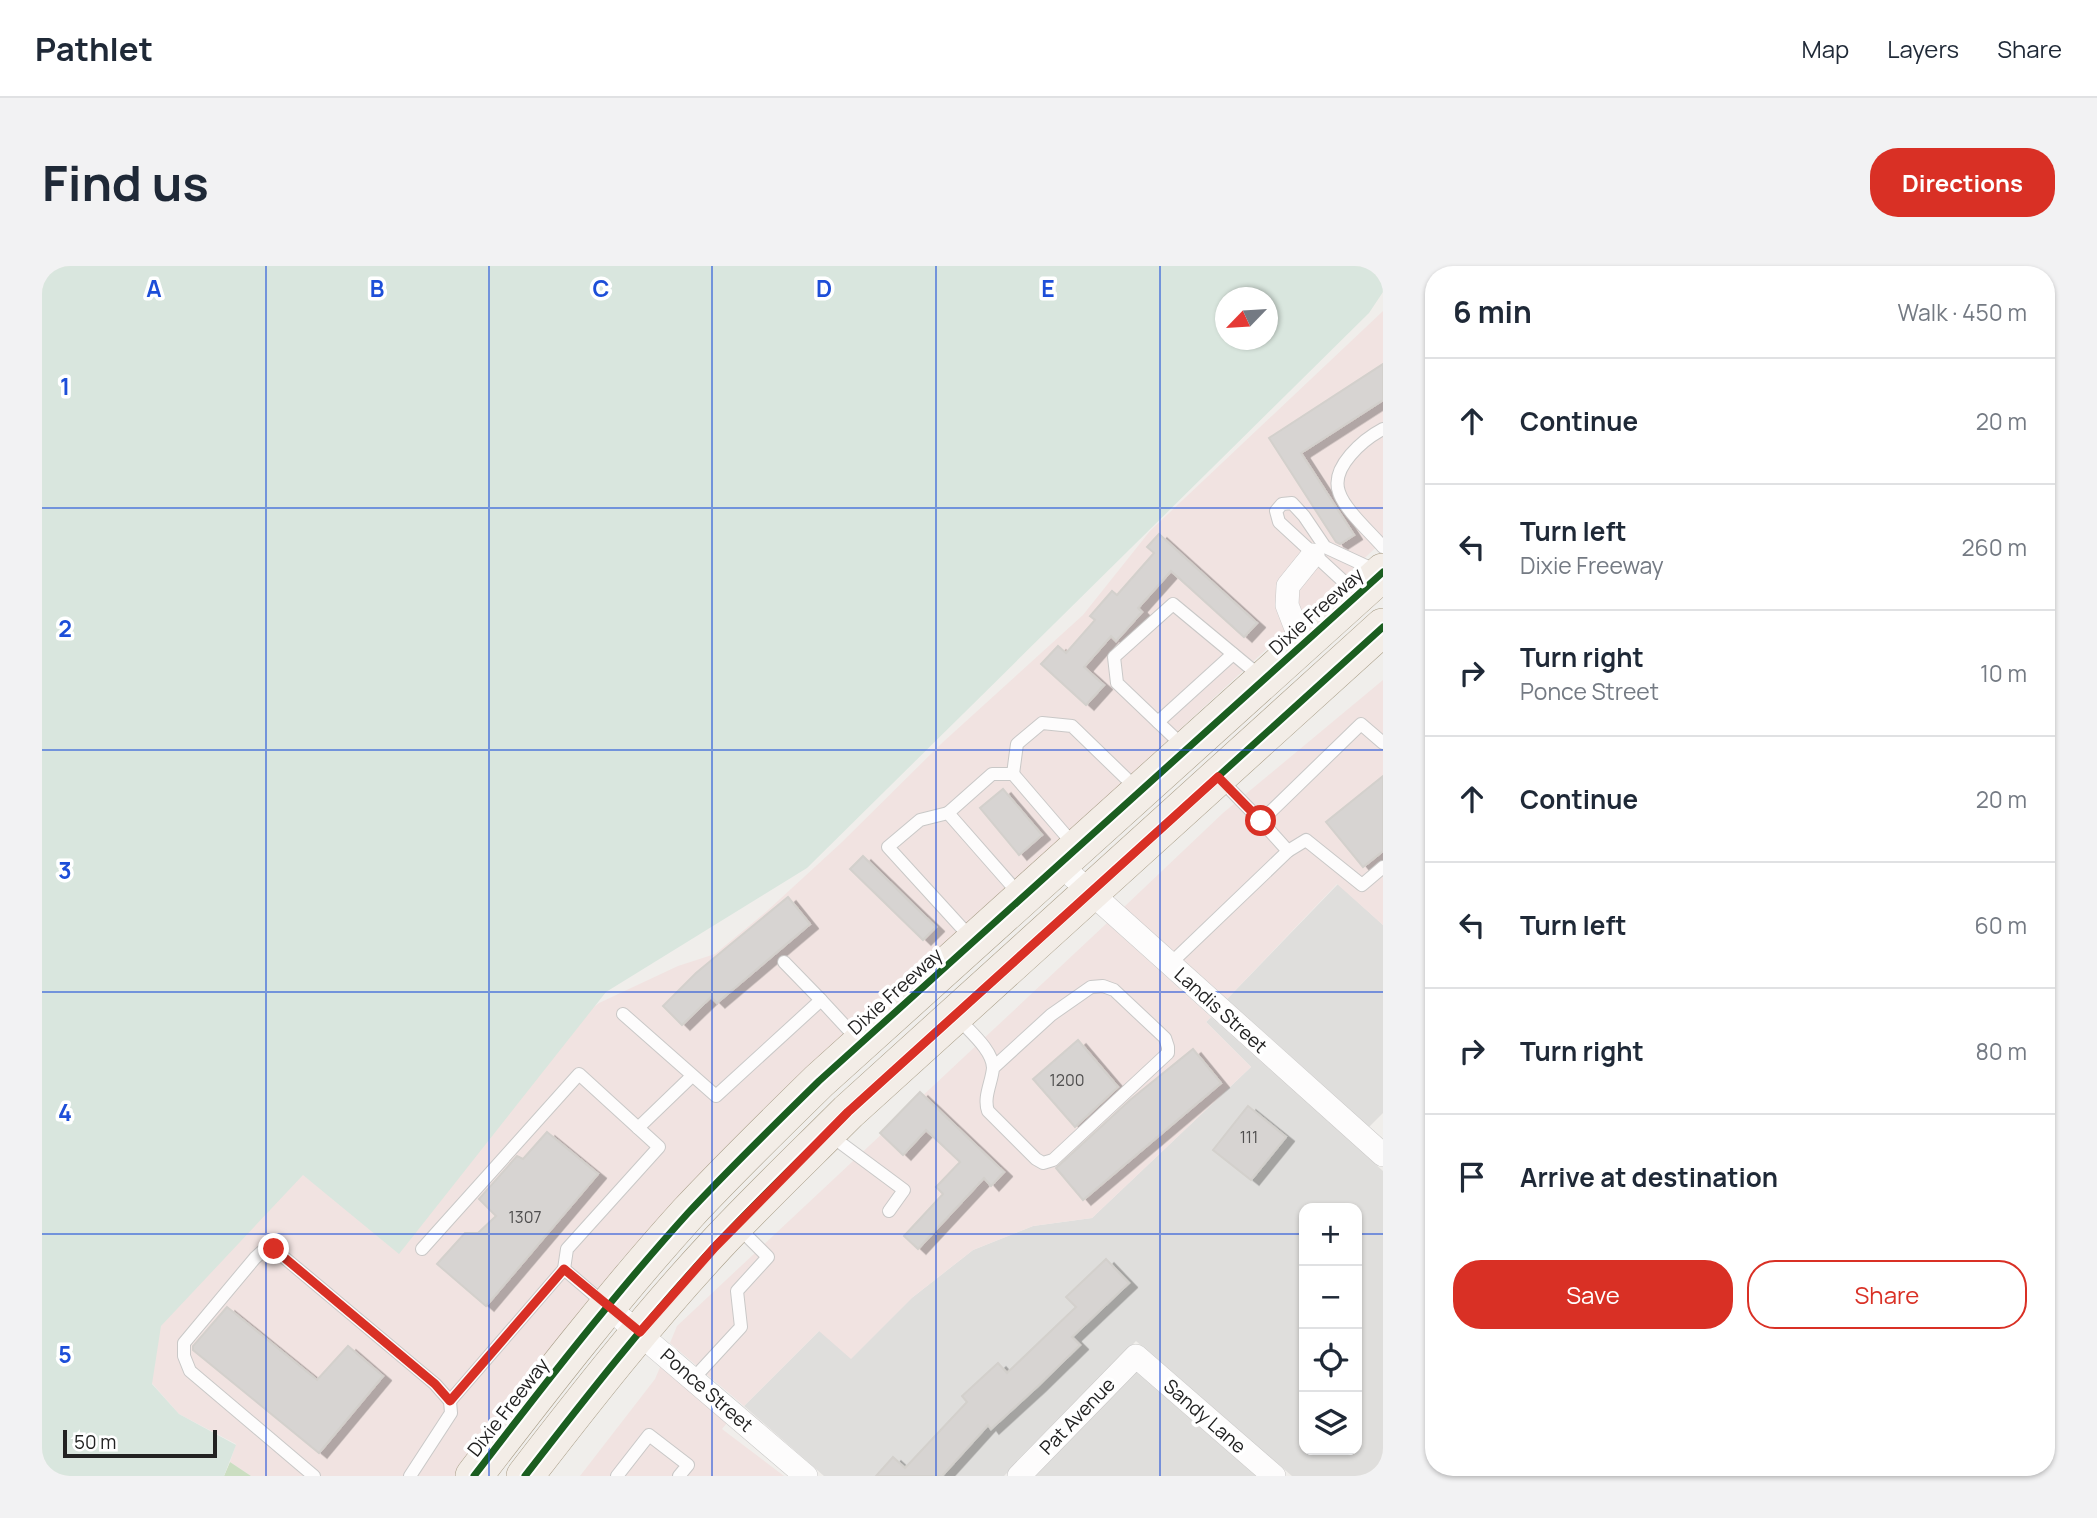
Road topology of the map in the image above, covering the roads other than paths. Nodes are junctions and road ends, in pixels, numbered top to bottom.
1 (1383, 429) edge
2 (1313, 555) junction
3 (1376, 571) edge
4 (1383, 627) edge
5 (1302, 645) junction
6 (1233, 654) junction
7 (1264, 679) junction
8 (1158, 722) junction
9 (1383, 743) edge
10 (1186, 749) junction
11 (1013, 774) junction
12 (1218, 777) junction
13 (1139, 791) junction
14 (948, 813) junction
15 (1261, 821) junction
16 (1288, 851) junction
17 (1068, 856) junction
18 (1383, 867) edge
19 (1090, 892) junction
20 (1022, 897) junction
21 (974, 941) junction
22 (784, 962) dead end
23 (1170, 964) junction
24 (821, 1000) junction
25 (624, 1014) dead end
26 (955, 1015) junction
27 (861, 1043) junction
28 (993, 1068) junction
29 (692, 1076) junction
30 (638, 1128) junction
31 (827, 1133) junction
32 (1378, 1142) edge
33 (889, 1211) dead end
34 (736, 1224) junction
35 (422, 1249) dead end
36 (564, 1269) junction
37 (607, 1306) junction
38 (640, 1332) junction
39 (1136, 1356) joint
40 (694, 1378) junction
41 (450, 1401) junction
42 (314, 1476) edge
43 (410, 1476) edge
44 (474, 1476) edge
45 (525, 1476) edge
46 (617, 1476) edge
47 (680, 1476) edge
48 (806, 1476) edge
49 (1019, 1476) edge
50 (1274, 1476) edge

1 - 3 lane
2 - 3 lane
2 - 3 lane
2 - 5 street
3 - 5 main road, Dixie Freeway
4 - 12 main road
5 - 7 main road, Dixie Freeway
6 - 7 lane
6 - 8 lane
6 - 8 lane
7 - 10 main road, Dixie Freeway
8 - 10 lane
9 - 15 lane
10 - 13 main road, Dixie Freeway
11 - 13 lane
11 - 14 lane
11 - 17 lane
12 - 15 lane
12 - 19 main road
13 - 17 main road, Dixie Freeway
14 - 20 lane
14 - 21 lane
15 - 16 lane
16 - 18 lane
16 - 23 lane
17 - 19 street, Landis Street
17 - 20 main road, Dixie Freeway
19 - 23 street, Landis Street
19 - 26 main road
20 - 21 main road, Dixie Freeway
21 - 27 main road, Dixie Freeway
22 - 24 lane
23 - 32 street, Landis Street
24 - 27 lane
24 - 29 lane
25 - 29 lane
26 - 28 lane
26 - 31 main road
27 - 37 main road, Dixie Freeway
28 - 28 lane
29 - 30 lane
30 - 35 lane
30 - 36 lane
31 - 33 lane
31 - 34 main road
34 - 38 main road
34 - 40 lane
36 - 37 lane
36 - 41 lane
37 - 38 street, Ponce Street
37 - 44 main road, Dixie Freeway
38 - 40 street, Ponce Street
38 - 45 main road
39 - 49 street, Pat Avenue
39 - 50 street, Sandy Lane
40 - 48 street, Ponce Street
41 - 42 lane
41 - 43 lane
46 - 47 lane

